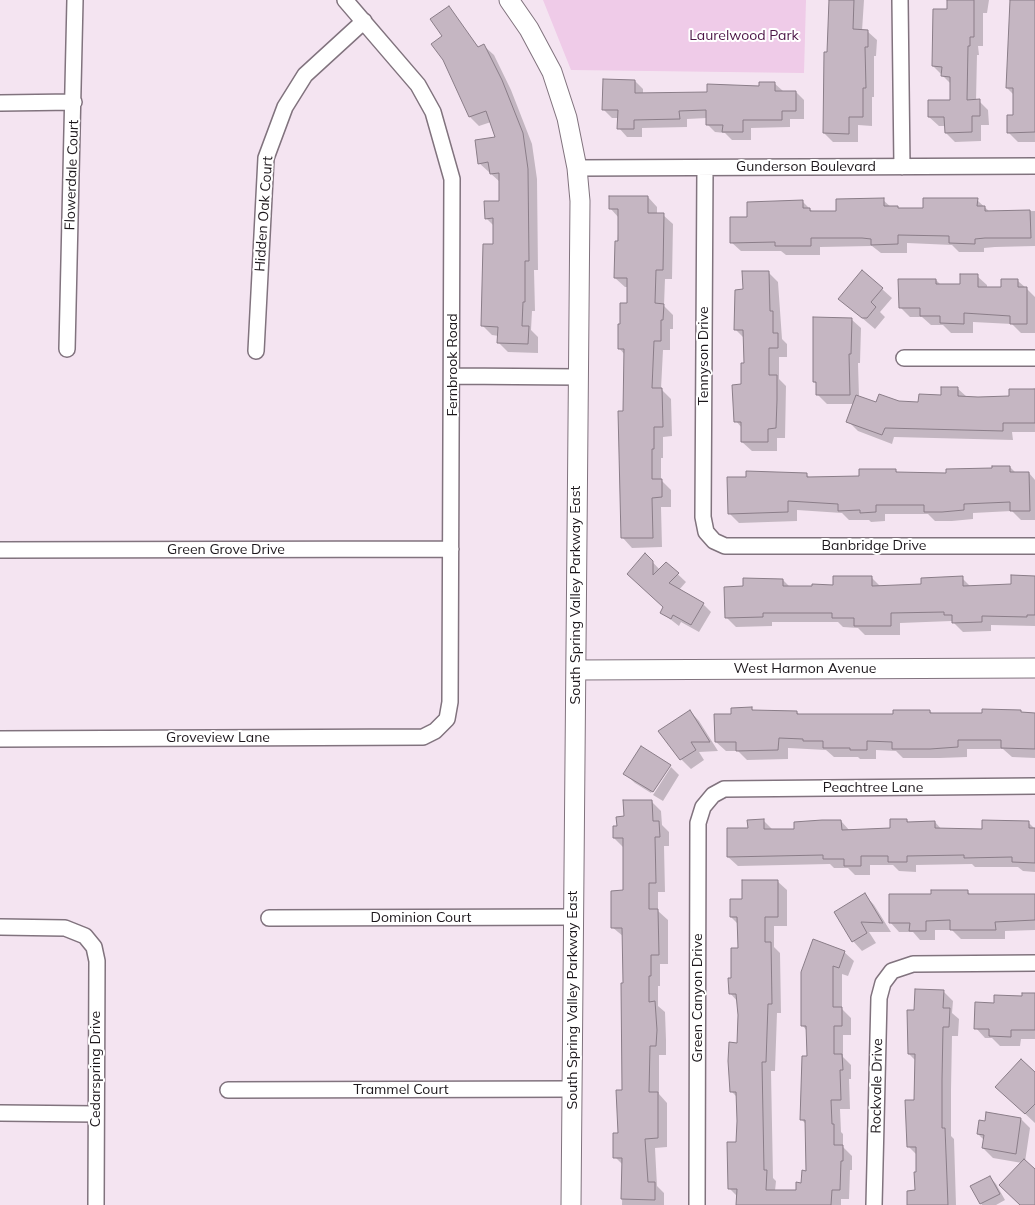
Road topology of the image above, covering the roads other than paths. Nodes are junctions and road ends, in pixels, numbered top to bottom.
1 (75, 0) edge
2 (345, 0) edge
3 (509, 0) edge
4 (900, 0) edge
5 (364, 21) junction
6 (74, 102) junction
7 (0, 103) edge
8 (1035, 166) edge
9 (902, 167) junction
10 (577, 168) junction
11 (705, 168) junction
12 (67, 349) dead end
13 (256, 351) dead end
14 (904, 358) dead end
15 (1035, 358) edge
16 (453, 376) junction
17 (578, 377) junction
18 (714, 541) joint
19 (1035, 546) edge
20 (451, 549) junction
21 (0, 550) edge
22 (1035, 668) edge
23 (576, 670) junction
24 (435, 731) joint
25 (0, 738) edge
26 (1035, 786) edge
27 (713, 795) joint
28 (574, 917) junction
29 (269, 918) dead end
30 (0, 927) edge
31 (1035, 964) edge
32 (573, 1089) junction
33 (228, 1090) dead end
34 (0, 1113) edge
35 (96, 1114) junction
36 (96, 1205) edge
37 (571, 1205) edge
38 (697, 1205) edge
39 (874, 1205) edge

1 - 6 street, Flowerdale Court
2 - 5 street, Fernbrook Road
3 - 10 street, South Spring Valley Parkway East
4 - 9 street
5 - 13 street, Hidden Oak Court
5 - 16 street, Fernbrook Road
6 - 7 street
6 - 12 street, Flowerdale Court
8 - 9 street, Gunderson Boulevard
9 - 11 street, Gunderson Boulevard
10 - 11 street, Gunderson Boulevard
10 - 17 street, South Spring Valley Parkway East
11 - 18 street, Tennyson Drive
14 - 15 street
16 - 17 street
16 - 20 street, Fernbrook Road
17 - 23 street, South Spring Valley Parkway East
18 - 19 street, Banbridge Drive
20 - 21 street, Green Grove Drive
20 - 24 street, Fernbrook Road
22 - 23 street, West Harmon Avenue
23 - 28 street, South Spring Valley Parkway East
24 - 25 street, Groveview Lane
26 - 27 street, Peachtree Lane
27 - 38 street, Green Canyon Drive
28 - 29 street, Dominion Court
28 - 32 street, South Spring Valley Parkway East
30 - 35 street, Cedarspring Drive
31 - 39 street, Rockvale Drive
32 - 33 street, Trammel Court
32 - 37 street, South Spring Valley Parkway East
34 - 35 street
35 - 36 street, Cedarspring Drive

